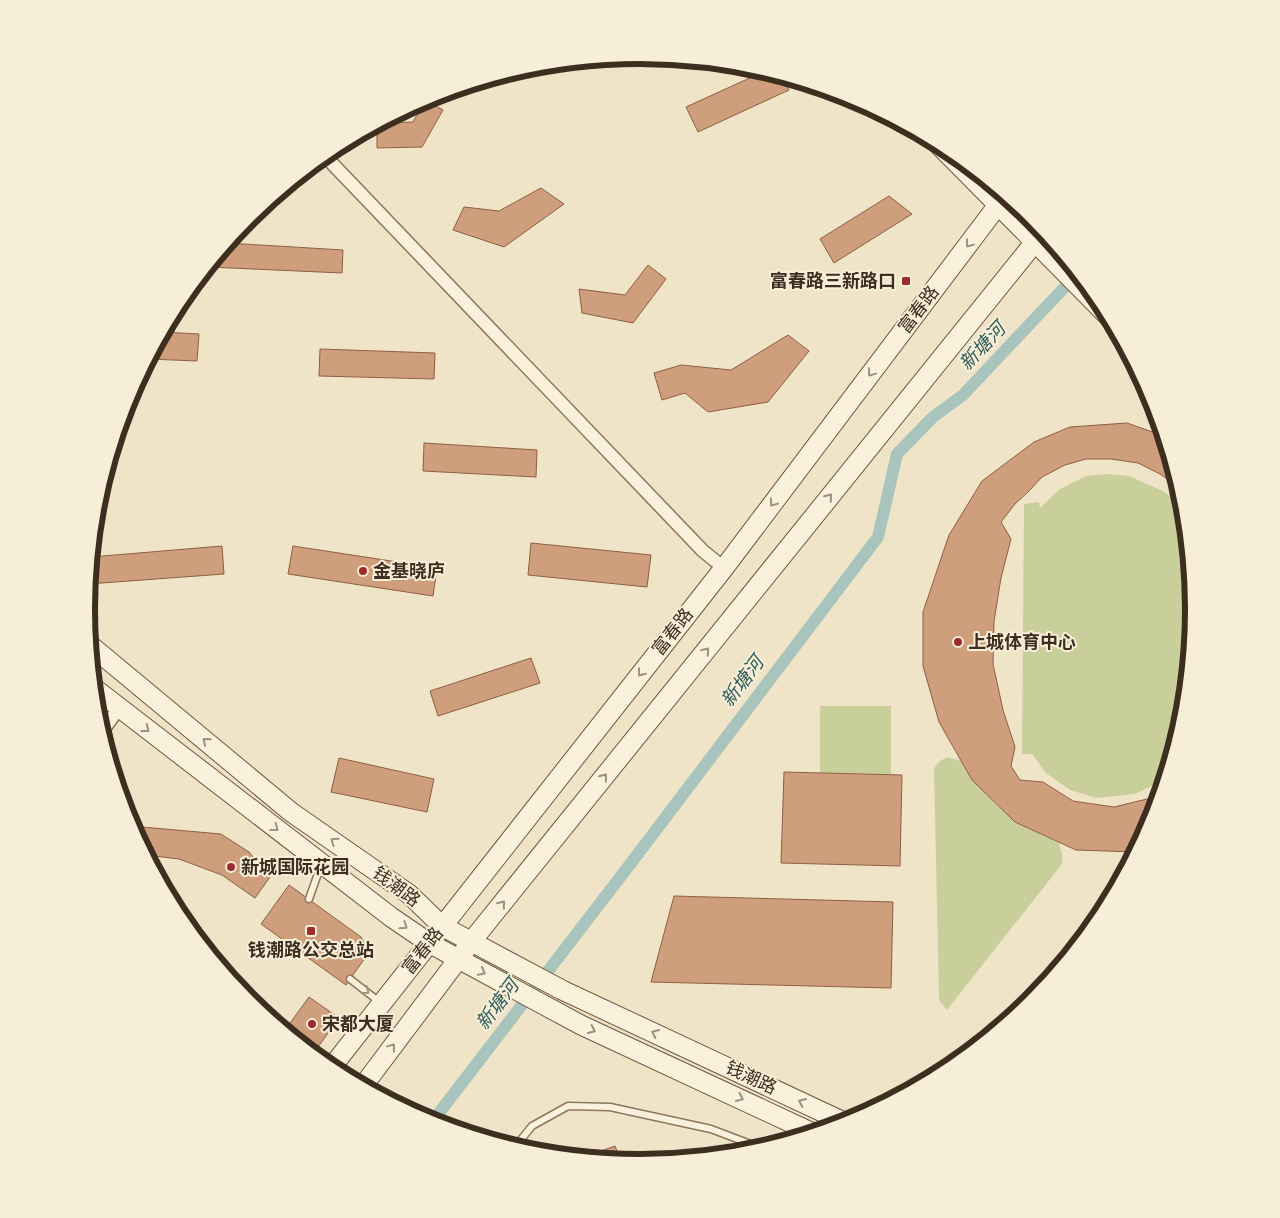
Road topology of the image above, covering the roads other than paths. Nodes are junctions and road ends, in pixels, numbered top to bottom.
1 (330, 161) edge
2 (1007, 205) edge
3 (1008, 207) edge
4 (1035, 233) edge
5 (1035, 242) junction
6 (1082, 290) edge
7 (724, 568) junction
8 (96, 650) edge
9 (101, 694) edge
10 (119, 708) junction
11 (107, 724) edge
12 (321, 864) junction
13 (309, 899) dead end
14 (442, 926) junction
15 (471, 942) junction
16 (429, 943) junction
17 (458, 959) junction
18 (350, 980) dead end
19 (382, 1003) junction
20 (336, 1061) edge
21 (367, 1081) edge
22 (835, 1118) edge
23 (805, 1128) edge
24 (520, 1141) edge
25 (749, 1143) edge

1 - 7 street
2 -> 7 main road, 富春路
3 - 5 main road
4 - 5 main road
5 - 6 main road
15 -> 5 main road, 富春路
7 -> 14 main road, 富春路
14 -> 8 main road, 钱潮路
9 - 10 main road, 钱潮路
10 - 11 street
10 -> 12 main road, 钱潮路
12 - 13 lane
12 -> 16 main road, 钱潮路
14 - 15 main road, 钱潮路
14 - 16 main road, 富春路
15 - 17 main road, 富春路
22 -> 15 main road, 钱潮路
16 - 17 main road, 钱潮路
16 - 19 main road, 富春路
21 -> 17 main road, 富春路
17 -> 23 main road, 钱潮路
18 -> 19 lane
19 - 20 main road, 富春路
24 - 25 lane

